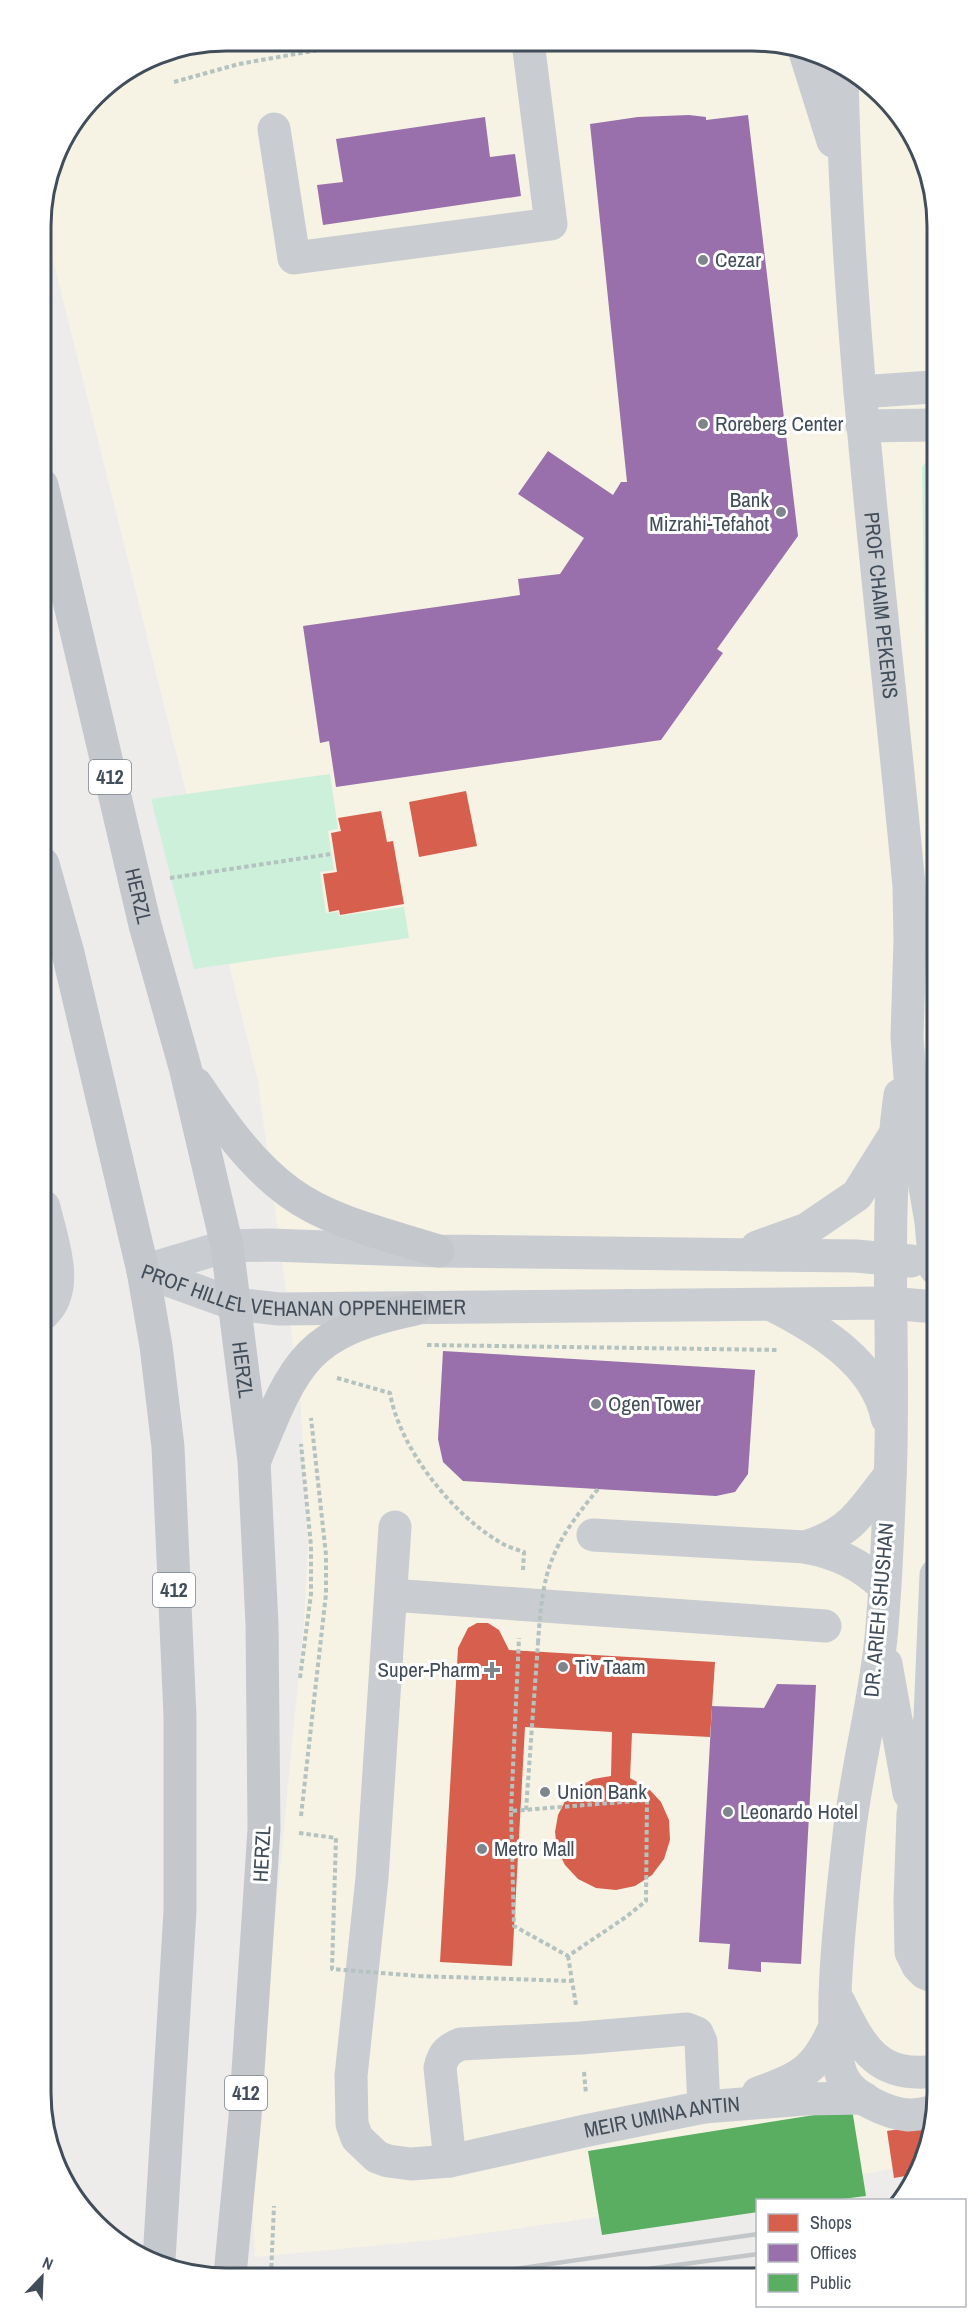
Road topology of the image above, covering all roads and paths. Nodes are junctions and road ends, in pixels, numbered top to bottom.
1 (310, 51) edge
2 (529, 51) edge
3 (808, 60) edge
4 (842, 77) edge
5 (174, 82) dead end
6 (274, 129) dead end
7 (844, 174) junction
8 (927, 387) edge
9 (860, 392) junction
10 (927, 425) edge
11 (862, 426) junction
12 (51, 523) edge
13 (332, 854) dead end
14 (160, 879) dead end
15 (51, 893) edge
16 (908, 1037) junction
17 (185, 1067) junction
18 (894, 1135) junction
19 (927, 1198) edge
20 (227, 1246) junction
21 (438, 1251) junction
22 (734, 1254) junction
23 (51, 1258) edge
24 (891, 1259) junction
25 (927, 1262) edge
26 (143, 1271) junction
27 (51, 1303) edge
28 (890, 1303) junction
29 (234, 1304) junction
30 (770, 1304) junction
31 (927, 1306) edge
32 (415, 1309) junction
33 (418, 1345) dead end
34 (786, 1350) dead end
35 (334, 1377) dead end
36 (311, 1410) dead end
37 (890, 1434) junction
38 (254, 1461) junction
39 (891, 1475) junction
40 (598, 1489) dead end
41 (395, 1527) dead end
42 (593, 1535) dead end
43 (805, 1547) junction
44 (884, 1586) junction
45 (391, 1595) junction
46 (521, 1605) junction
47 (825, 1626) dead end
48 (881, 1638) junction
49 (927, 1785) edge
50 (526, 1810) junction
51 (511, 1811) junction
52 (924, 1816) edge
53 (300, 1833) junction
54 (298, 1845) dead end
55 (927, 1974) edge
56 (572, 1981) dead end
57 (836, 2009) junction
58 (927, 2071) edge
59 (864, 2098) junction
60 (711, 2107) junction
61 (926, 2112) edge
62 (450, 2161) junction
63 (159, 2254) edge
64 (231, 2268) edge

1 - 5 path
2 - 6 street
3 - 7 street, PROF CHAIM PEKERIS
4 - 7 street, PROF CHAIM PEKERIS
7 - 9 street, PROF CHAIM PEKERIS
8 - 9 street
9 - 11 street, PROF CHAIM PEKERIS
10 - 11 street
11 - 16 street, PROF CHAIM PEKERIS
12 - 17 main road, HERZL / 412
13 - 14 path
15 - 26 main road, 412
16 - 18 street, PROF CHAIM PEKERIS
16 - 19 street, PROF CHAIM PEKERIS
17 - 20 main road, HERZL / 412
17 - 21 main road
18 - 22 street
18 - 24 street, PROF CHAIM PEKERIS
20 - 21 street, PROF HILLEL VEHANAN OPPENHEIMER
20 - 26 street, PROF HILLEL VEHANAN OPPENHEIMER
20 - 29 main road, HERZL / 412
21 - 22 street, PROF HILLEL VEHANAN OPPENHEIMER
22 - 24 street, PROF HILLEL VEHANAN OPPENHEIMER
23 - 27 street
24 - 25 street, PROF HILLEL VEHANAN OPPENHEIMER
24 - 28 street, DR. ARIEH SHUSHAN
26 - 29 street, PROF HILLEL VEHANAN OPPENHEIMER
26 - 63 main road, 412
28 - 30 street, PROF HILLEL VEHANAN OPPENHEIMER
28 - 31 street, PROF HILLEL VEHANAN OPPENHEIMER
28 - 37 street, DR. ARIEH SHUSHAN
29 - 32 street, PROF HILLEL VEHANAN OPPENHEIMER
29 - 38 main road, HERZL / 412
30 - 32 street, PROF HILLEL VEHANAN OPPENHEIMER
30 - 37 street
32 - 38 main road
33 - 34 path
35 - 46 path
36 - 53 path
37 - 39 street, DR. ARIEH SHUSHAN
38 - 64 main road, HERZL / 412
39 - 43 street
39 - 44 street, DR. ARIEH SHUSHAN
40 - 50 path, bridge
41 - 45 street
42 - 43 street
43 - 44 street
44 - 48 street, DR. ARIEH SHUSHAN
45 - 46 street
45 - 62 street, MEIR UMINA ANTIN
46 - 47 street
46 - 51 path
48 - 52 street
48 - 57 street, DR. ARIEH SHUSHAN
49 - 52 street
50 - 51 path
50 - 51 path
52 - 55 street
53 - 54 path
53 - 56 path, bridge
57 - 58 street
57 - 59 street, DR. ARIEH SHUSHAN
57 - 60 street
59 - 60 street, MEIR UMINA ANTIN
59 - 61 street, MEIR UMINA ANTIN
60 - 62 street, MEIR UMINA ANTIN
60 - 62 street

